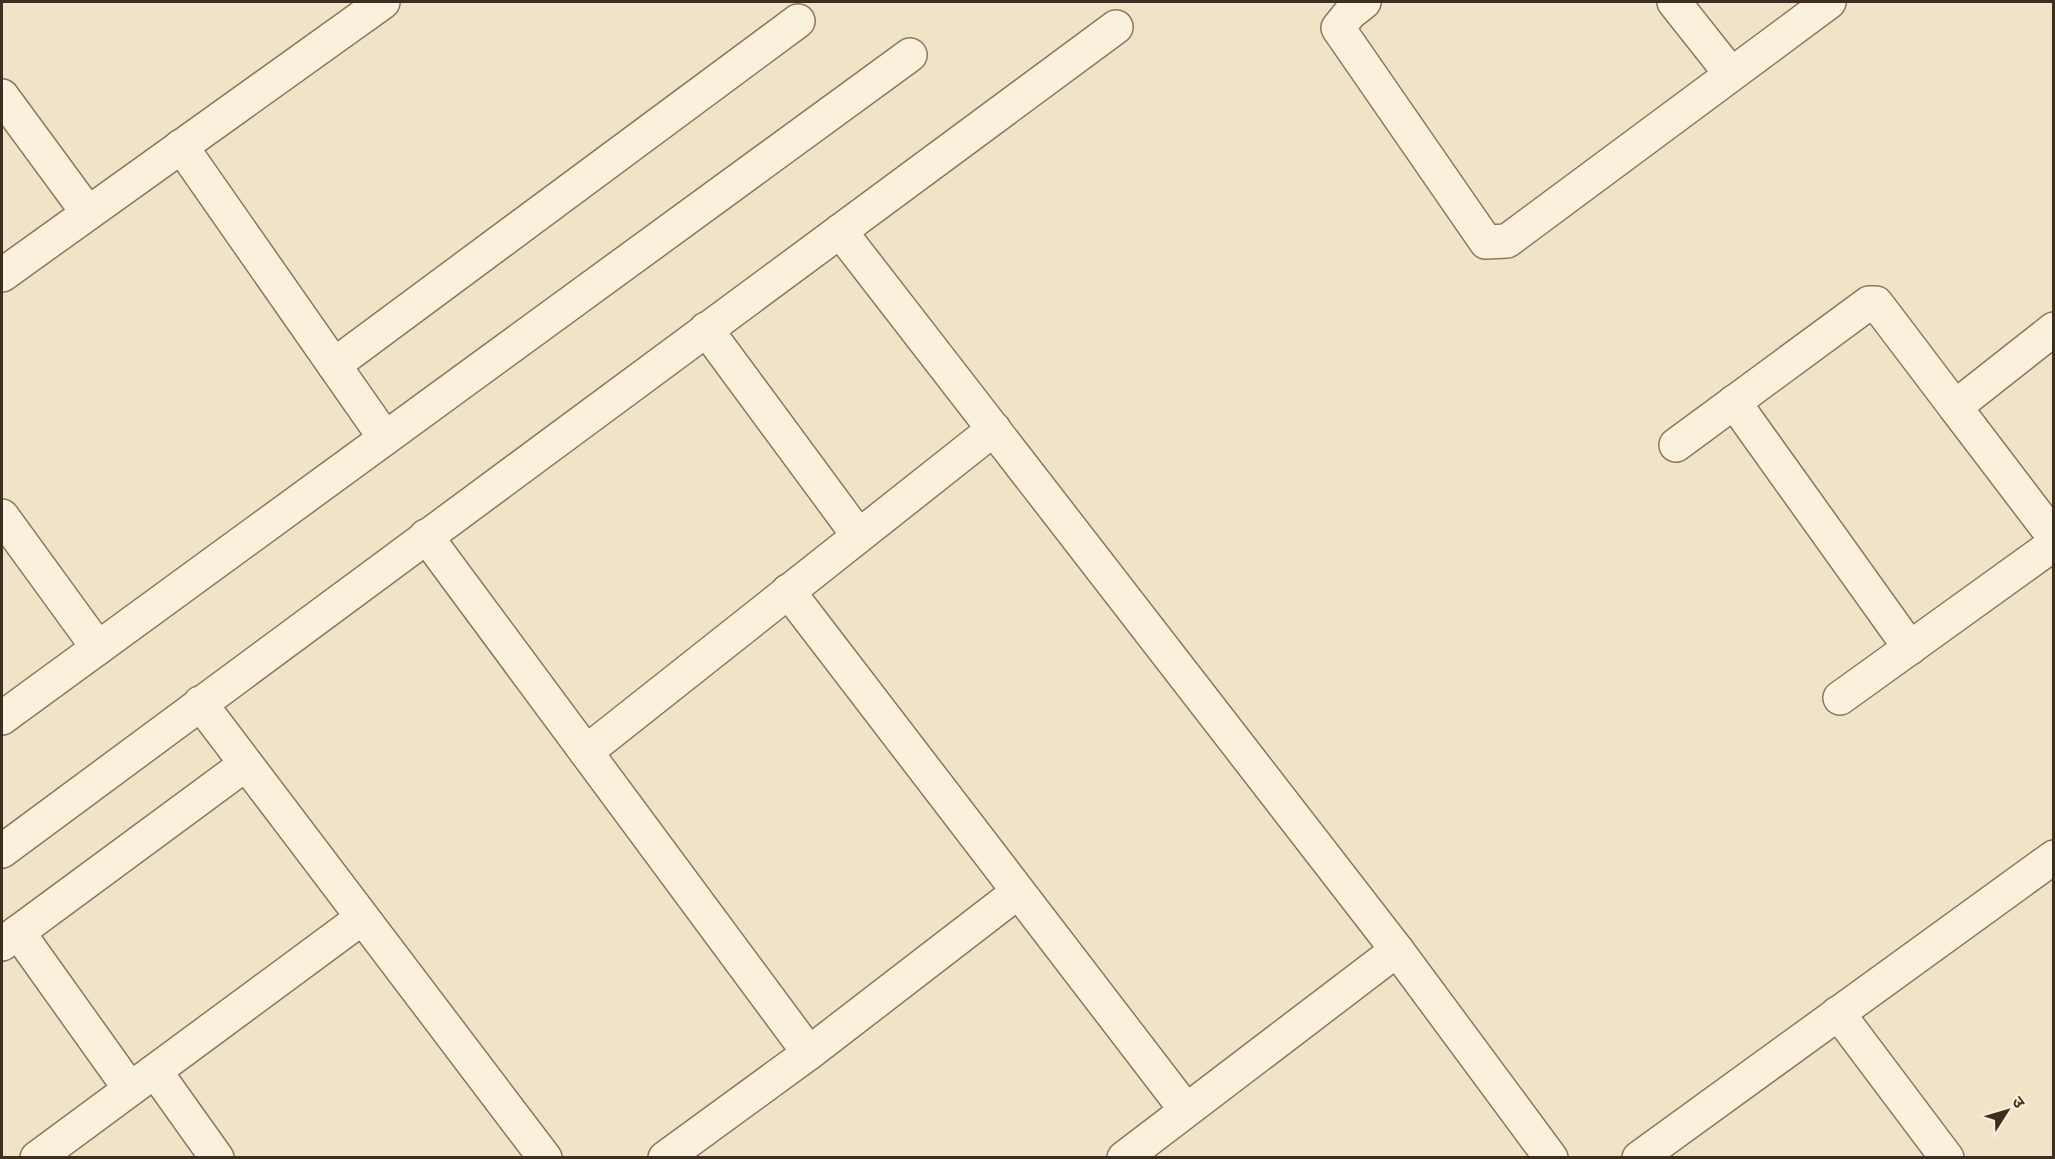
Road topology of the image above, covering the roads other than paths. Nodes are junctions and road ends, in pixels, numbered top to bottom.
1 (383, 2) edge
2 (1364, 2) edge
3 (1674, 2) edge
4 (1829, 2) edge
5 (798, 21) dead end
6 (1116, 27) dead end
7 (910, 55) dead end
8 (1731, 74) junction
9 (2, 96) edge
10 (181, 147) junction
11 (88, 213) junction
12 (840, 231) junction
13 (2, 275) edge
14 (2054, 329) edge
15 (706, 330) junction
16 (334, 365) junction
17 (1734, 402) junction
18 (1955, 407) junction
19 (994, 429) junction
20 (385, 438) junction
21 (1676, 445) dead end
22 (2, 516) edge
23 (858, 535) junction
24 (426, 536) junction
25 (2054, 537) edge
26 (2054, 544) edge
27 (788, 591) junction
28 (98, 648) junction
29 (1910, 648) junction
30 (1840, 698) dead end
31 (200, 703) junction
32 (2, 718) edge
33 (586, 752) junction
34 (246, 764) junction
35 (2, 851) edge
36 (2054, 857) edge
37 (1018, 892) junction
38 (362, 918) junction
39 (10, 938) edge
40 (1398, 950) junction
41 (1838, 1013) junction
42 (809, 1053) junction
43 (142, 1080) junction
44 (1186, 1110) junction
45 (38, 1158) edge
46 (217, 1158) edge
47 (545, 1158) edge
48 (665, 1158) edge
49 (1124, 1158) edge
50 (1551, 1158) edge
51 (1639, 1158) edge
52 (1947, 1158) edge

1 - 10 street
2 - 8 street
3 - 8 street
4 - 8 street
5 - 16 street
6 - 12 street
7 - 20 street
9 - 11 street
10 - 11 street
10 - 16 street
11 - 13 street
12 - 15 street
12 - 19 street
14 - 18 street
15 - 23 street
15 - 24 street
16 - 20 street
17 - 18 street
17 - 21 street
17 - 29 street
18 - 25 street
19 - 23 street
19 - 40 street
20 - 28 street
22 - 28 street
23 - 27 street
24 - 31 street
24 - 33 street
26 - 29 street
27 - 33 street
27 - 37 street
28 - 32 street
29 - 30 street
31 - 34 street
31 - 35 street
33 - 42 street
34 - 38 street
34 - 39 street
36 - 41 street
37 - 42 street
37 - 44 street
38 - 43 street
38 - 47 street
39 - 43 street
40 - 44 street
40 - 50 street
41 - 51 street
41 - 52 street
42 - 48 street
43 - 45 street
43 - 46 street
44 - 49 street

